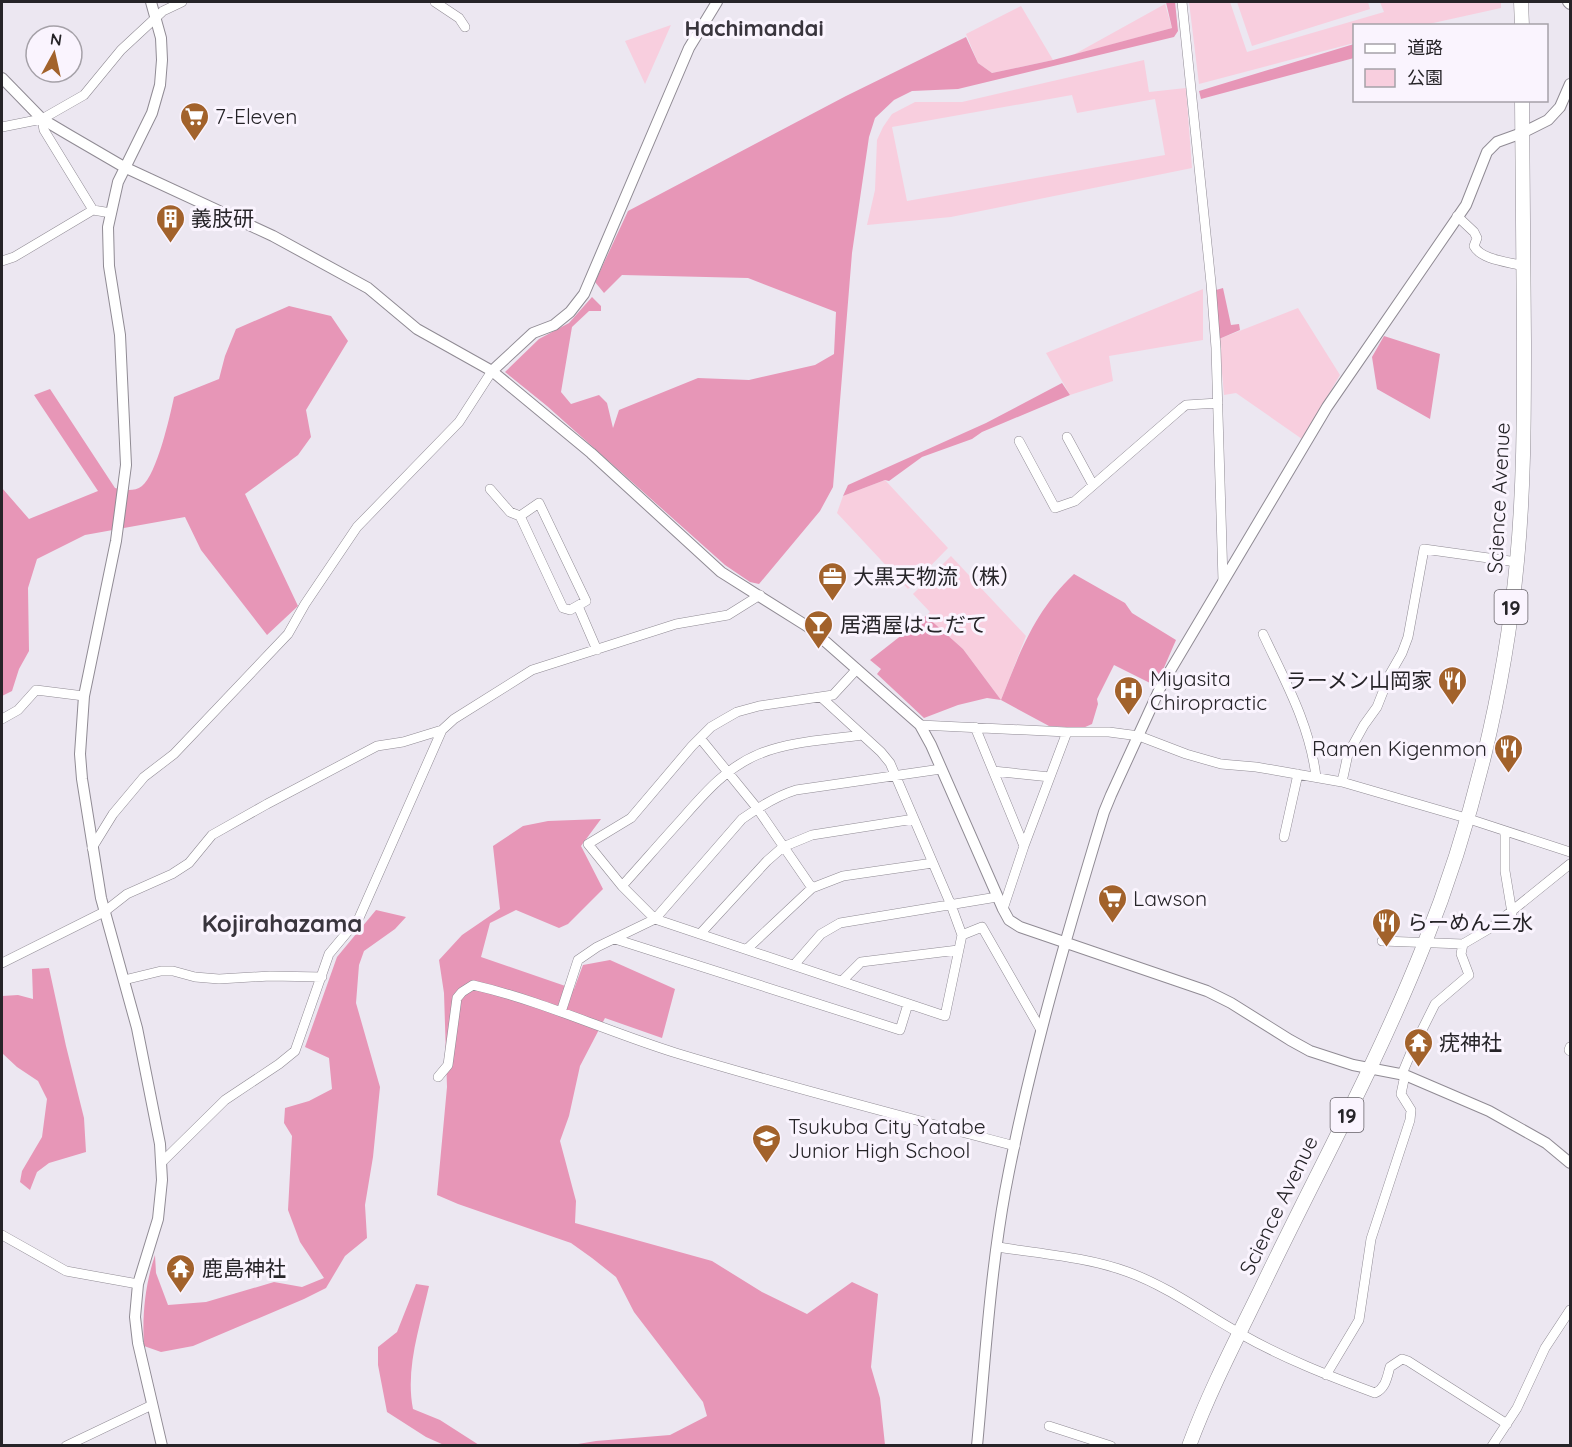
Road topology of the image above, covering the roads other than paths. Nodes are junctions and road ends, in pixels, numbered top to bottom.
1 (151, 2) edge
2 (182, 2) edge
3 (435, 2) edge
4 (717, 2) edge
5 (1182, 2) edge
6 (1521, 2) edge
7 (157, 18) junction
8 (1522, 24) edge
9 (465, 27) dead end
10 (2, 78) edge
11 (1570, 84) edge
12 (1522, 102) edge
13 (42, 119) junction
14 (2, 127) edge
15 (1522, 133) junction
16 (124, 167) junction
17 (93, 210) junction
18 (111, 213) junction
19 (1457, 216) junction
20 (2, 261) edge
21 (1523, 266) junction
22 (492, 371) junction
23 (1218, 403) junction
24 (1067, 436) dead end
25 (1019, 441) dead end
26 (1093, 485) junction
27 (490, 489) dead end
28 (520, 516) junction
29 (1517, 562) junction
30 (1223, 581) junction
31 (760, 595) junction
32 (578, 606) junction
33 (1263, 634) dead end
34 (597, 650) junction
35 (857, 669) junction
36 (84, 696) junction
37 (822, 698) junction
38 (2, 718) edge
39 (920, 725) junction
40 (975, 728) junction
41 (442, 730) junction
42 (1067, 732) junction
43 (862, 735) junction
44 (1139, 736) junction
45 (700, 738) junction
46 (941, 769) junction
47 (993, 771) junction
48 (727, 772) junction
49 (1298, 774) junction
50 (896, 776) junction
51 (1050, 777) junction
52 (1316, 777) junction
53 (1342, 782) junction
54 (757, 808) junction
55 (1466, 818) junction
56 (914, 819) junction
57 (1505, 831) junction
58 (1284, 837) dead end
59 (1024, 846) junction
60 (783, 847) junction
61 (92, 848) junction
62 (1570, 852) edge
63 (933, 863) junction
64 (1570, 864) edge
65 (622, 886) junction
66 (812, 888) junction
67 (997, 897) junction
68 (951, 905) junction
69 (1003, 909) junction
70 (104, 912) junction
71 (1512, 913) junction
72 (655, 919) junction
73 (700, 934) junction
74 (962, 935) junction
75 (615, 939) junction
76 (1382, 941) dead end
77 (1065, 943) junction
78 (1425, 943) junction
79 (1463, 944) junction
80 (747, 949) junction
81 (958, 950) junction
82 (2, 963) edge
83 (794, 965) junction
84 (322, 977) junction
85 (124, 980) junction
86 (842, 981) junction
87 (908, 1004) junction
88 (561, 1012) junction
89 (1041, 1030) junction
90 (1370, 1068) junction
91 (1404, 1074) junction
92 (438, 1077) dead end
93 (1015, 1146) junction
94 (162, 1162) junction
95 (1570, 1164) edge
96 (2, 1235) edge
97 (998, 1247) junction
98 (138, 1284) junction
99 (1570, 1310) edge
100 (1239, 1333) junction
101 (1326, 1375) junction
102 (152, 1405) junction
103 (1507, 1424) junction
104 (1049, 1426) dead end
105 (66, 1446) edge
106 (162, 1446) edge
107 (977, 1446) edge
108 (1111, 1446) edge
109 (1190, 1446) edge
110 (1492, 1446) edge

1 - 7 street
2 - 7 street
3 - 9 street
4 - 22 street
5 - 23 street
6 - 8 main road
7 - 13 street
7 - 16 street
10 - 13 street
11 - 15 street
12 - 15 main road, Science Avenue / 19
13 - 14 street
13 - 16 street
13 - 17 street
15 - 19 street
15 - 21 main road, Science Avenue / 19
16 - 18 street
16 - 22 street
17 - 18 street
17 - 20 street
18 - 36 street
19 - 21 street
19 - 30 street
21 - 29 main road, Science Avenue / 19
22 - 31 street
22 - 61 street
23 - 26 street
23 - 30 street
24 - 26 street
25 - 26 street
27 - 28 street
28 - 32 street
28 - 32 street
29 - 53 street
29 - 55 main road, Science Avenue / 19
30 - 44 street
31 - 34 street
31 - 35 street
32 - 34 street
33 - 52 street
34 - 41 street
35 - 37 street
35 - 39 street
36 - 38 street
36 - 61 street
37 - 43 street
37 - 45 street
39 - 40 street
39 - 46 street
40 - 42 street
40 - 47 street
41 - 70 street
41 - 84 street
42 - 44 street
42 - 51 street
43 - 48 street
43 - 50 street
44 - 49 street
44 - 77 street
45 - 48 street
45 - 65 street
46 - 50 street
46 - 67 street
47 - 51 street
47 - 59 street
48 - 54 street
48 - 65 street
49 - 52 street
49 - 58 street
50 - 54 street
50 - 56 street
51 - 59 street
52 - 53 street
53 - 55 street
54 - 60 street
54 - 72 street
55 - 57 street
55 - 78 main road, Science Avenue / 19
56 - 60 street
56 - 63 street
57 - 62 street
57 - 71 street
59 - 69 street
60 - 66 street
60 - 73 street
61 - 70 street
63 - 66 street
63 - 68 street
64 - 71 street
65 - 72 street
66 - 80 street
67 - 68 street
67 - 69 street
68 - 74 street
68 - 83 street
69 - 77 street
70 - 82 street
70 - 85 street
71 - 79 street
72 - 73 street
72 - 75 street
73 - 80 street
74 - 81 street
74 - 89 street
75 - 87 street
75 - 88 street
76 - 78 street
77 - 89 street
77 - 90 street
78 - 79 street
78 - 90 main road, Science Avenue / 19
79 - 91 street
80 - 83 street
81 - 86 street
81 - 87 street
83 - 86 street
84 - 85 street
84 - 94 street
85 - 94 street
86 - 87 street
88 - 92 street
88 - 93 street
89 - 93 street
90 - 91 street
90 - 100 main road, Science Avenue / 19
91 - 95 street
91 - 101 street
93 - 97 street
94 - 98 street
96 - 98 street
97 - 100 street
97 - 107 street
98 - 102 street
99 - 103 street
100 - 101 street
100 - 109 main road, Science Avenue / 19
101 - 103 street
102 - 105 street
102 - 106 street
103 - 110 street
104 - 108 street

